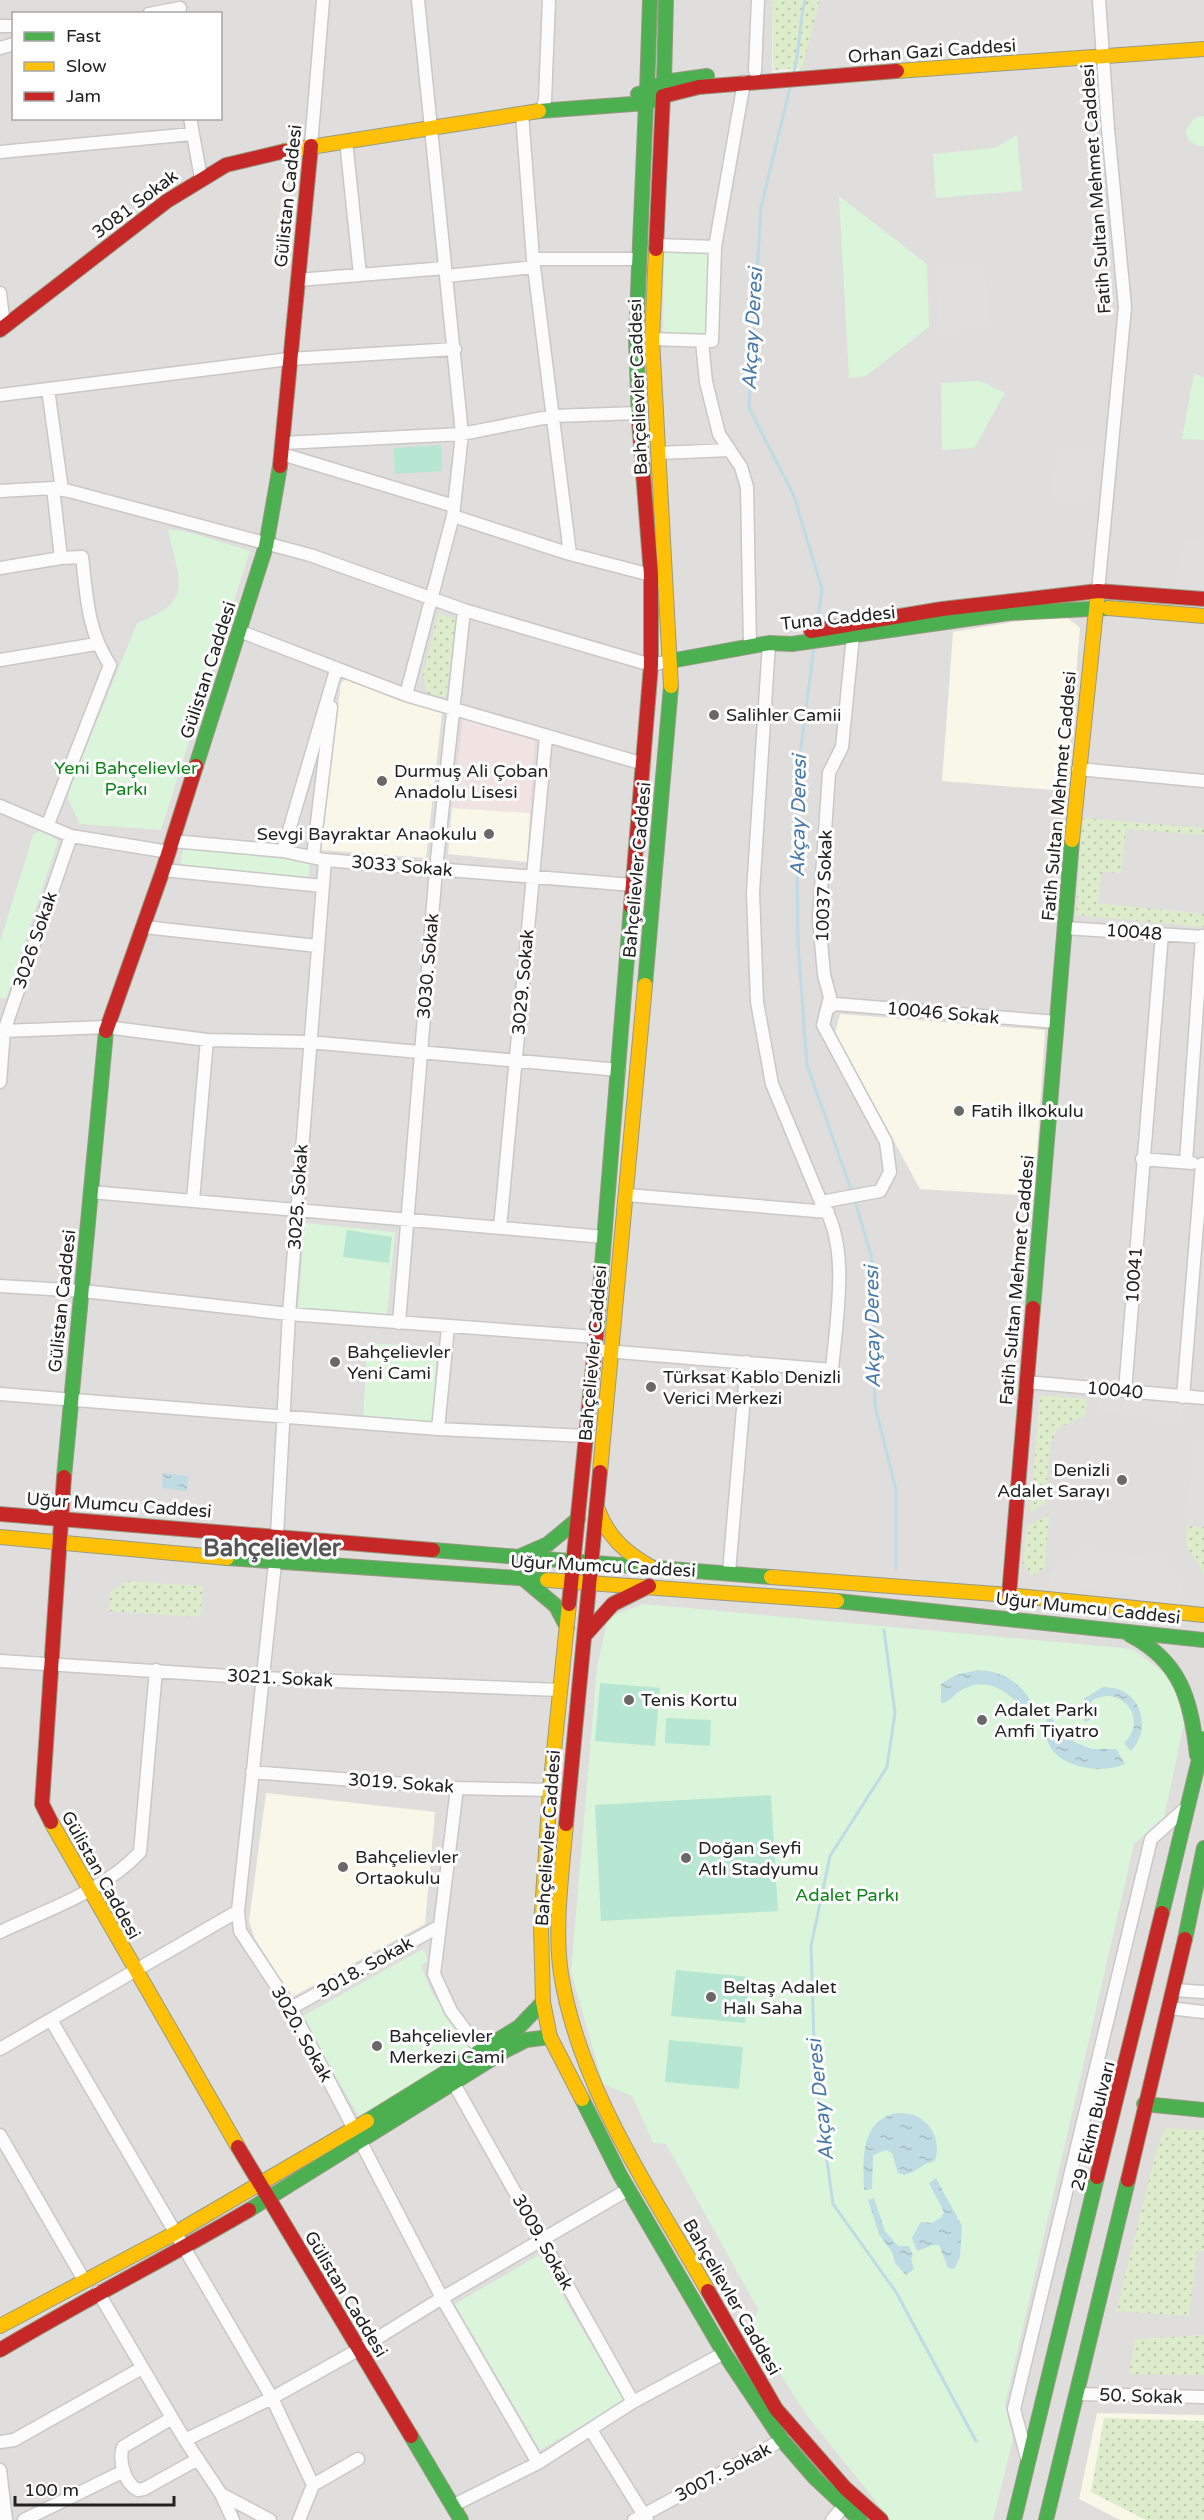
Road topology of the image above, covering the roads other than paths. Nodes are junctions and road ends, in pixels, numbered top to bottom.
1 (323, 0) edge
2 (418, 0) edge
3 (549, 0) edge
4 (650, 0) edge
5 (666, 0) edge
6 (758, 0) edge
7 (1099, 0) edge
8 (180, 7) edge
9 (158, 12) edge
10 (1204, 39) edge
11 (1204, 49) edge
12 (1104, 51) junction
13 (755, 71) junction
14 (786, 74) junction
15 (664, 82) junction
16 (744, 82) junction
17 (663, 96) junction
18 (647, 97) junction
19 (542, 110) junction
20 (522, 114) junction
21 (190, 120) edge
22 (429, 128) junction
23 (192, 134) junction
24 (346, 141) junction
25 (311, 146) junction
26 (0, 153) edge
27 (201, 178) junction
28 (655, 245) junction
29 (715, 247) junction
30 (639, 259) junction
31 (533, 263) junction
32 (446, 272) junction
33 (360, 275) junction
34 (298, 280) junction
35 (0, 293) edge
36 (2, 328) edge
37 (652, 339) junction
38 (702, 341) junction
39 (455, 350) junction
40 (290, 359) junction
41 (48, 389) junction
42 (0, 396) edge
43 (638, 413) junction
44 (553, 416) junction
45 (462, 434) junction
46 (283, 449) junction
47 (730, 450) junction
48 (658, 453) junction
49 (58, 489) junction
50 (0, 491) edge
51 (454, 511) junction
52 (266, 546) junction
53 (570, 555) junction
54 (61, 558) junction
55 (0, 568) edge
56 (651, 575) junction
57 (1098, 591) junction
58 (434, 597) junction
59 (1204, 599) edge
60 (1095, 607) junction
61 (464, 610) junction
62 (1204, 616) edge
63 (239, 631) junction
64 (849, 632) junction
65 (770, 643) junction
66 (96, 644) junction
67 (750, 646) junction
68 (0, 660) edge
69 (670, 662) junction
70 (651, 665) junction
71 (336, 670) junction
72 (406, 695) junction
73 (453, 710) junction
74 (546, 737) junction
75 (644, 764) junction
76 (1078, 769) junction
77 (1204, 780) edge
78 (0, 806) edge
79 (48, 824) junction
80 (71, 836) junction
81 (170, 847) junction
82 (283, 851) junction
83 (313, 856) junction
84 (325, 860) junction
85 (436, 869) junction
86 (163, 870) junction
87 (532, 878) junction
88 (633, 885) junction
89 (323, 886) junction
90 (144, 927) junction
91 (1065, 928) junction
92 (1162, 934) junction
93 (1203, 937) edge
94 (317, 946) junction
95 (830, 1007) junction
96 (1057, 1022) junction
97 (3, 1026) edge
98 (106, 1027) junction
99 (207, 1040) junction
100 (309, 1042) junction
101 (421, 1054) junction
102 (515, 1061) junction
103 (620, 1070) junction
104 (0, 1082) edge
105 (1142, 1159) junction
106 (1186, 1162) junction
107 (1203, 1164) edge
108 (91, 1192) junction
109 (627, 1195) junction
110 (193, 1200) junction
111 (825, 1207) junction
112 (298, 1209) junction
113 (406, 1219) junction
114 (500, 1228) junction
115 (604, 1237) junction
116 (0, 1286) edge
117 (83, 1291) junction
118 (289, 1314) junction
119 (399, 1323) junction
120 (448, 1327) junction
121 (595, 1344) junction
122 (612, 1351) junction
123 (747, 1362) junction
124 (1026, 1382) junction
125 (1125, 1391) junction
126 (0, 1394) edge
127 (1183, 1396) junction
128 (71, 1398) junction
129 (1204, 1398) edge
130 (284, 1416) junction
131 (438, 1429) junction
132 (587, 1436) junction
133 (597, 1505) junction
134 (0, 1514) edge
135 (61, 1519) junction
136 (578, 1519) junction
137 (277, 1535) junction
138 (0, 1537) edge
139 (59, 1543) junction
140 (516, 1558) junction
141 (572, 1561) junction
142 (275, 1563) junction
143 (591, 1563) junction
144 (651, 1567) junction
145 (729, 1572) junction
146 (525, 1580) junction
147 (571, 1582) junction
148 (590, 1582) junction
149 (650, 1586) junction
150 (1009, 1595) junction
151 (1204, 1603) edge
152 (1180, 1613) junction
153 (1204, 1615) edge
154 (567, 1627) junction
155 (1112, 1628) junction
156 (584, 1638) junction
157 (1204, 1640) edge
158 (0, 1661) edge
159 (50, 1665) junction
160 (156, 1670) junction
161 (261, 1678) junction
162 (560, 1690) junction
163 (1204, 1739) edge
164 (1199, 1767) junction
165 (252, 1772) junction
166 (457, 1788) junction
167 (550, 1790) junction
168 (1190, 1805) junction
169 (1204, 1848) edge
170 (88, 1890) junction
171 (238, 1911) junction
172 (440, 1926) junction
173 (0, 1932) edge
174 (135, 1971) junction
175 (1174, 1990) junction
176 (1204, 1992) edge
177 (543, 2002) junction
178 (291, 2008) junction
179 (1169, 2008) junction
180 (1204, 2012) edge
181 (51, 2020) junction
182 (550, 2037) junction
183 (0, 2049) edge
184 (482, 2050) junction
185 (453, 2082) junction
186 (1144, 2104) junction
187 (1204, 2110) edge
188 (0, 2135) edge
189 (356, 2135) junction
190 (259, 2184) junction
191 (629, 2189) junction
192 (268, 2199) junction
193 (177, 2232) junction
194 (543, 2241) junction
195 (186, 2247) junction
196 (84, 2280) junction
197 (98, 2292) junction
198 (441, 2298) junction
199 (0, 2326) edge
200 (0, 2350) edge
201 (358, 2350) junction
202 (724, 2353) junction
203 (142, 2368) junction
204 (1078, 2394) junction
205 (1204, 2397) edge
206 (272, 2398) junction
207 (633, 2402) junction
208 (172, 2418) junction
209 (591, 2430) junction
210 (185, 2440) junction
211 (782, 2440) junction
212 (0, 2442) edge
213 (198, 2459) junction
214 (358, 2459) dead end
215 (1028, 2461) junction
216 (538, 2463) junction
217 (0, 2470) edge
218 (124, 2471) junction
219 (313, 2485) junction
220 (221, 2494) junction
221 (452, 2506) junction
222 (843, 2507) junction
223 (641, 2518) edge
224 (6, 2520) edge
225 (24, 2520) edge
226 (233, 2520) edge
227 (270, 2520) edge
228 (299, 2520) edge
229 (460, 2520) edge
230 (832, 2520) edge
231 (860, 2520) edge
232 (881, 2520) edge
233 (1014, 2520) edge
234 (1046, 2520) edge

1 - 25 street, Gülistan Caddesi
2 - 22 street
3 - 19 street
4 - 18 street, Bahçelievler Caddesi
5 - 15 street
6 - 13 street
7 - 12 street, Fatih Sultan Mehmet Caddesi
8 - 9 street
10 - 12 street, Orhan Gazi Caddesi
11 - 12 street, Orhan Gazi Caddesi
12 - 14 street, Orhan Gazi Caddesi
12 - 57 street, Fatih Sultan Mehmet Caddesi
13 - 14 street, Orhan Gazi Caddesi
13 - 15 street, Orhan Gazi Caddesi
14 - 16 street, Orhan Gazi Caddesi
15 - 17 street, Bahçelievler Caddesi
15 - 18 street
16 - 17 street, Orhan Gazi Caddesi
16 - 29 street
17 - 18 street, Orhan Gazi Caddesi
17 - 28 street, Bahçelievler Caddesi
18 - 19 street, 3081 Sokak
18 - 30 street, Bahçelievler Caddesi
19 - 20 street, 3081 Sokak
20 - 22 street, 3081 Sokak
20 - 31 street
21 - 23 street
22 - 24 street, 3081 Sokak
22 - 32 street
23 - 26 street
23 - 27 street
24 - 25 street, 3081 Sokak
24 - 33 street
25 - 27 street, 3081 Sokak
25 - 34 street, Gülistan Caddesi
27 - 36 street, 3081 Sokak
28 - 29 street
28 - 37 street, Bahçelievler Caddesi
29 - 38 street
30 - 31 street
30 - 43 street, Bahçelievler Caddesi
31 - 32 street
31 - 44 street
32 - 33 street
32 - 39 street
33 - 34 street
34 - 40 street, Gülistan Caddesi
35 - 36 street
37 - 38 street
37 - 48 street, Bahçelievler Caddesi
38 - 47 street
39 - 40 street
39 - 45 street
40 - 41 street
40 - 46 street, Gülistan Caddesi
41 - 42 street
41 - 49 street
43 - 44 street
43 - 56 street, Bahçelievler Caddesi
44 - 45 street
44 - 53 street
45 - 46 street
45 - 51 street
46 - 51 street
46 - 52 street, Gülistan Caddesi
47 - 48 street
47 - 67 street
48 - 69 street, Bahçelievler Caddesi
49 - 50 street
49 - 52 street
49 - 54 street
51 - 53 street
51 - 58 street
52 - 58 street
52 - 63 street, Gülistan Caddesi
53 - 56 street
54 - 55 street
54 - 66 street
56 - 70 street, Bahçelievler Caddesi
57 - 59 street, Tuna Caddesi
57 - 60 street, Fatih Sultan Mehmet Caddesi
57 - 64 street, Tuna Caddesi
58 - 61 street
58 - 72 street
60 - 62 street, Tuna Caddesi
60 - 64 street, Tuna Caddesi
60 - 76 street, Fatih Sultan Mehmet Caddesi
61 - 70 street
61 - 73 street, 3030. Sokak
63 - 71 street
63 - 81 street, Gülistan Caddesi
64 - 65 street, Tuna Caddesi
64 - 95 street, 10037 Sokak
65 - 67 street, Tuna Caddesi
65 - 111 street
66 - 68 street
66 - 79 street
67 - 69 street, Tuna Caddesi
69 - 70 street
69 - 109 street, Bahçelievler Caddesi
70 - 75 street, Bahçelievler Caddesi
71 - 72 street
71 - 82 street
71 - 83 street
72 - 73 street
73 - 74 street
73 - 85 street, 3030. Sokak
74 - 75 street
74 - 87 street, 3029. Sokak
75 - 88 street, Bahçelievler Caddesi
76 - 77 street
76 - 91 street, Fatih Sultan Mehmet Caddesi
78 - 79 street, 3033 Sokak
79 - 80 street, 3033 Sokak
80 - 81 street, 3033 Sokak
80 - 97 street, 3026 Sokak
81 - 82 street, 3033 Sokak
81 - 86 street, Gülistan Caddesi
82 - 83 street, 3033 Sokak
83 - 84 street, 3033 Sokak
84 - 85 street, 3033 Sokak
84 - 89 street, 3025. Sokak
85 - 87 street, 3033 Sokak
85 - 101 street, 3030. Sokak
86 - 89 street
86 - 90 street, Gülistan Caddesi
87 - 88 street, 3033 Sokak
87 - 102 street, 3029. Sokak
88 - 103 street, Bahçelievler Caddesi
89 - 94 street, 3025. Sokak
90 - 94 street
90 - 98 street, Gülistan Caddesi
91 - 92 street, 10048
91 - 96 street, Fatih Sultan Mehmet Caddesi
92 - 93 street, 10048
92 - 105 street, 10041
93 - 106 street
94 - 100 street, 3025. Sokak
95 - 96 street, 10046 Sokak
95 - 111 street, 10037 Sokak
96 - 124 street, Fatih Sultan Mehmet Caddesi
97 - 98 street
97 - 104 street, 3026 Sokak
98 - 99 street
98 - 108 street, Gülistan Caddesi
99 - 100 street
99 - 110 street
100 - 101 street
100 - 112 street, 3025. Sokak
101 - 102 street
101 - 113 street, 3030. Sokak
102 - 103 street
102 - 114 street, 3029. Sokak
103 - 115 street, Bahçelievler Caddesi
105 - 106 street
105 - 125 street, 10041
106 - 107 street
107 - 127 street
108 - 110 street
108 - 117 street, Gülistan Caddesi
109 - 111 street
109 - 122 street, Bahçelievler Caddesi
110 - 112 street
111 - 123 street
112 - 113 street
112 - 118 street, 3025. Sokak
113 - 114 street
113 - 119 street, 3030. Sokak
114 - 115 street
115 - 121 street, Bahçelievler Caddesi
116 - 117 street
117 - 118 street
117 - 128 street, Gülistan Caddesi
118 - 119 street
118 - 130 street, 3025. Sokak
119 - 120 street
120 - 121 street
120 - 131 street
121 - 122 street
121 - 132 street, Bahçelievler Caddesi
122 - 123 street
122 - 133 street, Bahçelievler Caddesi
123 - 145 street
124 - 125 street, 10040
124 - 150 street, Fatih Sultan Mehmet Caddesi
125 - 127 street, 10040
126 - 128 street
127 - 129 street, 10040
128 - 130 street
128 - 135 street, Gülistan Caddesi
130 - 131 street
130 - 137 street, 3025. Sokak
131 - 132 street
132 - 136 street, Bahçelievler Caddesi
133 - 143 street, Bahçelievler Caddesi
133 - 144 street
134 - 135 street, Uğur Mumcu Caddesi
135 - 137 street, Uğur Mumcu Caddesi
135 - 139 street, Gülistan Caddesi
136 - 140 street
136 - 141 street, Bahçelievler Caddesi
137 - 140 street, Uğur Mumcu Caddesi
138 - 139 street, Uğur Mumcu Caddesi
139 - 142 street, Uğur Mumcu Caddesi
139 - 159 street, Gülistan Caddesi
140 - 141 street, Uğur Mumcu Caddesi
141 - 143 street, Uğur Mumcu Caddesi
141 - 147 street, Bahçelievler Caddesi
142 - 146 street, Uğur Mumcu Caddesi
142 - 161 street, 3020. Sokak
143 - 144 street, Uğur Mumcu Caddesi
143 - 148 street, Bahçelievler Caddesi
144 - 145 street, Uğur Mumcu Caddesi
145 - 150 street, Uğur Mumcu Caddesi
146 - 147 street, Uğur Mumcu Caddesi
146 - 154 street
147 - 148 street, Uğur Mumcu Caddesi
147 - 154 street, Bahçelievler Caddesi
148 - 149 street, Uğur Mumcu Caddesi
148 - 156 street, Bahçelievler Caddesi
149 - 155 street, Uğur Mumcu Caddesi
149 - 156 street
150 - 152 street, Uğur Mumcu Caddesi
151 - 152 street
152 - 153 street, Uğur Mumcu Caddesi
154 - 162 street, Bahçelievler Caddesi
155 - 157 street, Uğur Mumcu Caddesi
155 - 164 street
156 - 232 street, Bahçelievler Caddesi
158 - 159 street, 3021. Sokak
159 - 160 street, 3021. Sokak
159 - 170 street, Gülistan Caddesi
160 - 161 street, 3021. Sokak
160 - 170 street
161 - 162 street, 3021. Sokak
161 - 165 street, 3020. Sokak
162 - 167 street, Bahçelievler Caddesi
163 - 164 street, 29 Ekim Bulvarı
164 - 168 street, 29 Ekim Bulvarı
165 - 166 street, 3019. Sokak
165 - 171 street, 3020. Sokak
166 - 167 street, 3019. Sokak
166 - 172 street, 3018. Sokak
167 - 177 street, Bahçelievler Caddesi
168 - 215 street, 29 Ekim Bulvarı
168 - 215 street
169 - 175 street
170 - 173 street
170 - 174 street, Gülistan Caddesi
171 - 174 street
171 - 178 street, 3020. Sokak
172 - 178 street, 3018. Sokak
172 - 184 street, 3018. Sokak
174 - 181 street
174 - 190 street, Gülistan Caddesi
175 - 176 street
175 - 179 street
177 - 182 street, Bahçelievler Caddesi
177 - 184 street
178 - 189 street, 3020. Sokak
179 - 180 street
179 - 186 street
181 - 183 street
181 - 193 street
182 - 185 street
182 - 191 street, Bahçelievler Caddesi
184 - 189 street
185 - 189 street
185 - 194 street, 3009. Sokak
186 - 187 street
186 - 204 street
188 - 196 street
189 - 190 street
189 - 192 street
189 - 198 street, 3020. Sokak
190 - 192 street, Gülistan Caddesi
190 - 193 street
191 - 194 street
191 - 202 street, Bahçelievler Caddesi
192 - 195 street
192 - 201 street, Gülistan Caddesi
193 - 195 street
193 - 196 street
194 - 198 street
194 - 207 street, 3009. Sokak
195 - 197 street
195 - 206 street
196 - 199 street
197 - 200 street
197 - 203 street
198 - 201 street
198 - 216 street, 3020. Sokak
201 - 206 street
201 - 221 street, Gülistan Caddesi
202 - 207 street
202 - 211 street, Bahçelievler Caddesi
203 - 208 street
203 - 212 street
204 - 205 street, 50. Sokak
204 - 234 street
206 - 210 street
206 - 219 street
207 - 209 street
208 - 210 street
208 - 218 street
209 - 216 street
209 - 223 street
210 - 213 street
211 - 222 street, Bahçelievler Caddesi
211 - 223 street, 3007. Sokak
213 - 218 street
213 - 220 street
214 - 219 street
215 - 233 street, 29 Ekim Bulvarı
216 - 221 street
217 - 224 street
218 - 225 street
219 - 228 street
220 - 226 street
220 - 227 street
221 - 229 street, Gülistan Caddesi
222 - 230 street
222 - 231 street, Bahçelievler Caddesi

